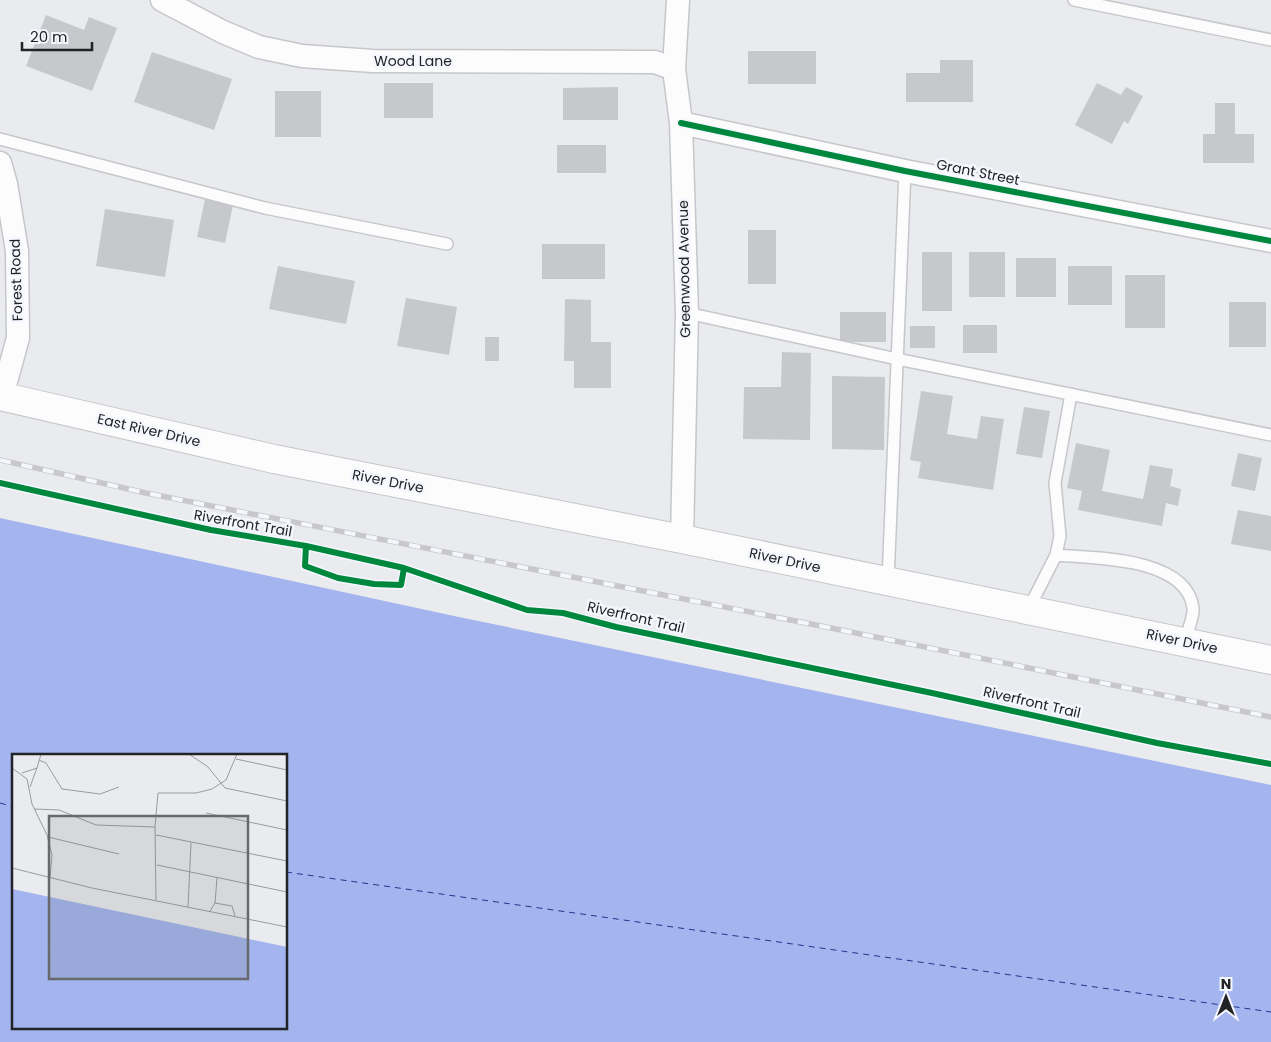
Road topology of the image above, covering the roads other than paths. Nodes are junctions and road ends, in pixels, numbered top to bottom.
1 (162, 0) edge
2 (678, 0) edge
3 (1074, 0) edge
4 (1271, 40) edge
5 (674, 69) junction
6 (680, 123) junction
7 (0, 140) edge
8 (0, 163) edge
9 (905, 171) junction
10 (1271, 242) edge
11 (447, 244) dead end
12 (687, 313) junction
13 (897, 359) junction
14 (1070, 394) junction
15 (1, 396) edge
16 (1271, 436) edge
17 (299, 464) joint
18 (682, 539) junction
19 (1056, 556) junction
20 (888, 581) junction
21 (1028, 610) junction
22 (1184, 642) junction
23 (1271, 660) edge

1 - 5 street, Wood Lane
2 - 5 street, Greenwood Avenue
3 - 4 lane
5 - 6 street, Greenwood Avenue
6 - 9 street, Grant Street
6 - 12 street, Greenwood Avenue
7 - 11 lane
8 - 15 street, Forest Road
9 - 10 street, Grant Street
9 - 13 lane
12 - 13 lane
12 - 18 street, Greenwood Avenue
13 - 14 lane
13 - 20 lane
14 - 16 lane
14 - 19 lane
15 - 17 main road, East River Drive
17 - 18 main road, River Drive
18 - 20 main road, River Drive
19 - 21 lane
19 - 22 lane
20 - 21 main road, River Drive
21 - 22 main road, River Drive
22 - 23 main road, River Drive

